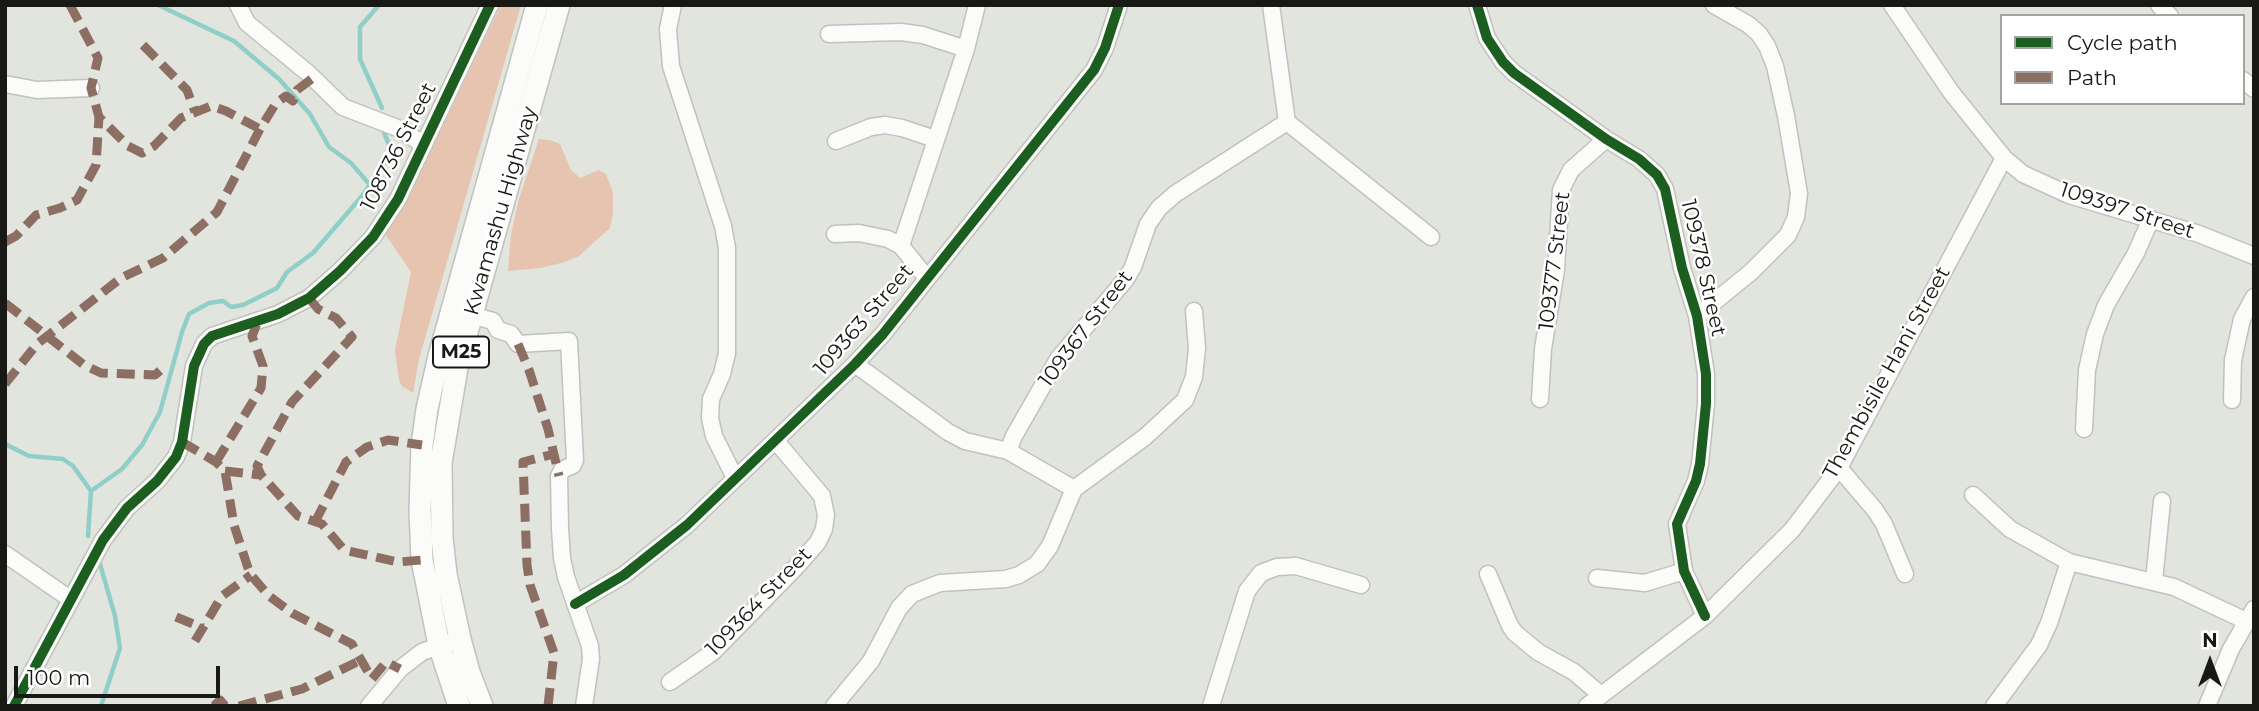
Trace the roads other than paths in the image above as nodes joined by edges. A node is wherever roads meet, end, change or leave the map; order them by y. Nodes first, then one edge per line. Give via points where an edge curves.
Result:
1 (238, 5) edge
2 (490, 5) edge
3 (537, 5) edge
4 (559, 5) edge
5 (673, 5) edge
6 (977, 5) edge
7 (1119, 5) edge
8 (1271, 5) edge
9 (1477, 5) edge
10 (1714, 5) edge
11 (1892, 5) edge
12 (829, 34) dead end
13 (966, 48) junction
14 (5, 85) edge
15 (91, 88) dead end
16 (1287, 122) junction
17 (935, 139) junction
18 (1606, 139) junction
19 (836, 141) dead end
20 (424, 145) junction
21 (2004, 158) junction
22 (2151, 219) junction
23 (835, 234) dead end
24 (1431, 237) dead end
25 (901, 246) junction
26 (2254, 256) edge
27 (926, 278) junction
28 (2254, 297) edge
29 (1194, 311) dead end
30 (471, 316) junction
31 (1696, 316) junction
32 (855, 364) junction
33 (1540, 399) dead end
34 (2232, 400) dead end
35 (2084, 429) dead end
36 (776, 441) junction
37 (1008, 451) junction
38 (1839, 468) junction
39 (735, 478) junction
40 (1074, 489) junction
41 (1973, 495) dead end
42 (2162, 501) dead end
43 (5, 554) edge
44 (2069, 562) junction
45 (1684, 571) junction
46 (1488, 574) dead end
47 (1905, 574) dead end
48 (1597, 578) dead end
49 (2154, 582) junction
50 (1361, 585) dead end
51 (70, 599) junction
52 (575, 604) junction
53 (2250, 615) edge
54 (1705, 616) junction
55 (449, 642) junction
56 (670, 681) dead end
57 (1601, 695) junction
58 (14, 706) edge
59 (369, 706) edge
60 (459, 706) edge
61 (482, 706) edge
62 (584, 706) edge
63 (834, 706) edge
64 (1211, 706) edge
65 (1587, 706) edge
66 (1994, 706) edge
67 (2207, 706) edge

1 - 20 street via 247,23 343,107 400,129
2 - 20 street, 108736 Street
3 - 55 main road, Kwamashu Highway / M25 via 427,409 420,477 422,560
4 - 30 main road, Kwamashu Highway / M25
5 - 39 street via 668,29 671,66 727,248 727,353 711,399 710,418
6 - 13 street
7 - 27 street, 109363 Street via 1094,70
8 - 16 street
9 - 18 street, 109378 Street via 1488,38 1508,68
10 - 31 street via 1749,25 1768,46 1799,193 1788,235
11 - 21 street, 109397 Street via 1951,92
12 - 13 street via 901,32
13 - 17 street
14 - 15 street via 37,90
16 - 24 street
16 - 37 street, 109367 Street via 1158,208 1126,279 1058,359
17 - 19 street via 885,125
17 - 25 street
18 - 31 street, 109378 Street via 1649,167 1665,189
18 - 33 street, 109377 Street via 1571,170 1561,190
20 - 51 street, 108736 Street via 387,218 324,286 293,307 226,330 204,344 194,366 176,457 114,524
21 - 22 street, 109397 Street via 2024,174 2069,195
21 - 38 street, Thembisile Hani Street
22 - 26 street, 109397 Street
22 - 35 street via 2106,305 2092,346
23 - 25 street via 867,234
25 - 27 street
27 - 32 street, 109363 Street
28 - 34 street via 2242,319
29 - 40 street via 1197,348 1194,377 1185,400 1145,437
30 - 52 street via 493,321 518,344 569,341 575,460 559,476 562,558
30 - 55 main road, Kwamashu Highway / M25 via 448,412 442,463
31 - 45 street, 109378 Street via 1706,404 1696,481 1677,524
32 - 36 street, 109363 Street
32 - 37 street via 948,432
36 - 39 street, 109363 Street
36 - 56 street, 109364 Street via 822,496 824,529 798,565 713,652
37 - 40 street
38 - 47 street via 1884,524
38 - 54 street, Thembisile Hani Street via 1792,530
39 - 52 street, 109363 Street via 654,553
40 - 63 street via 1050,546 1037,564 1006,579 940,583 912,594 899,608 871,661
41 - 44 street via 2010,529
42 - 49 street
43 - 51 street
44 - 49 street
44 - 66 street via 2039,645
45 - 48 street via 1644,583
45 - 54 street, 109378 Street
46 - 57 street via 1515,633
49 - 53 street
50 - 64 street via 1296,566 1261,573 1247,591
51 - 58 street, 108736 Street
52 - 62 street via 590,646
53 - 67 street
54 - 57 street, Thembisile Hani Street
55 - 59 street via 422,652 400,669
55 - 60 main road, Kwamashu Highway / M25
55 - 61 main road, Kwamashu Highway / M25 via 469,672
57 - 65 street, Thembisile Hani Street

